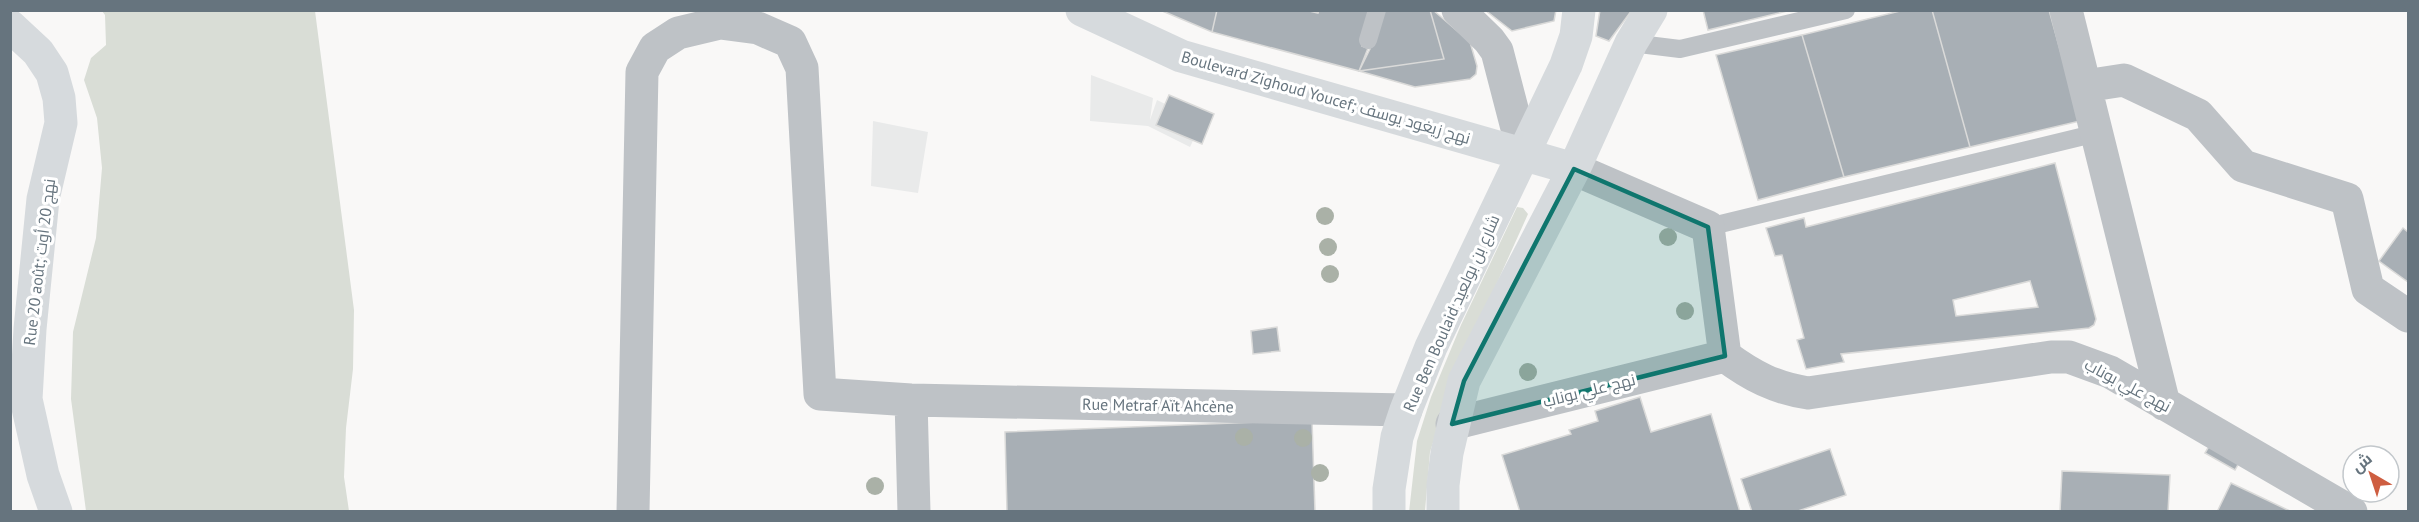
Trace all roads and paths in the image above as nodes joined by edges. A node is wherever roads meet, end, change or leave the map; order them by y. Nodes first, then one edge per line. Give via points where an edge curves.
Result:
1 (1082, 10) edge
2 (1377, 10) edge
3 (1458, 10) edge
4 (1579, 10) edge
5 (1651, 10) edge
6 (1846, 10) edge
7 (2066, 10) edge
8 (10, 26) edge
9 (1368, 40) dead end
10 (1631, 43) junction
11 (2085, 86) junction
12 (2097, 133) junction
13 (1524, 155) junction
14 (1574, 169) junction
15 (1708, 226) junction
16 (2409, 316) edge
17 (1725, 356) junction
18 (911, 400) junction
19 (2164, 404) junction
20 (1406, 410) junction
21 (1452, 423) junction
22 (56, 512) edge
23 (633, 512) edge
24 (914, 512) edge
25 (1389, 512) edge
26 (1443, 512) edge
27 (2351, 512) edge

1 - 13 street, Boulevard Zighoud Youcef; نهج زيغود يوسف via 1192,59
2 - 9 lane
3 - 13 street via 1497,51
4 - 13 street, Rue Ben Boulaid;شارع بن بولعيد via 1576,36 1566,65
5 - 10 street
6 - 10 lane via 1680,49
7 - 11 street
8 - 22 street, Rue 20 août; نهج 20 أوت via 38,52 52,73 59,98 61,123 43,199 26,399 43,475
10 - 14 street
11 - 12 street
11 - 16 street via 2124,80 2198,115 2244,166 2347,199 2368,289
12 - 15 lane
12 - 19 street
13 - 14 street, Boulevard Zighoud Youcef; نهج زيغود يوسف
13 - 20 street, Rue Ben Boulaid;شارع بن بولعيد via 1431,347
14 - 15 street
14 - 21 street via 1464,381
15 - 17 street
17 - 19 street, نهج علي بوناب via 1762,381 1809,393 2069,357 2110,372
17 - 21 street, نهج علي بوناب
18 - 20 street, Rue Metraf Aït Ahcène
18 - 23 street, Rue Metraf Aït Ahcène via 820,394 802,68 790,42 758,28 720,23 678,33 655,48 642,72
18 - 24 street
19 - 27 street, نهج علي بوناب
20 - 25 street, Rue Ben Boulaid;شارع بن بولعيد via 1397,437
21 - 26 street

